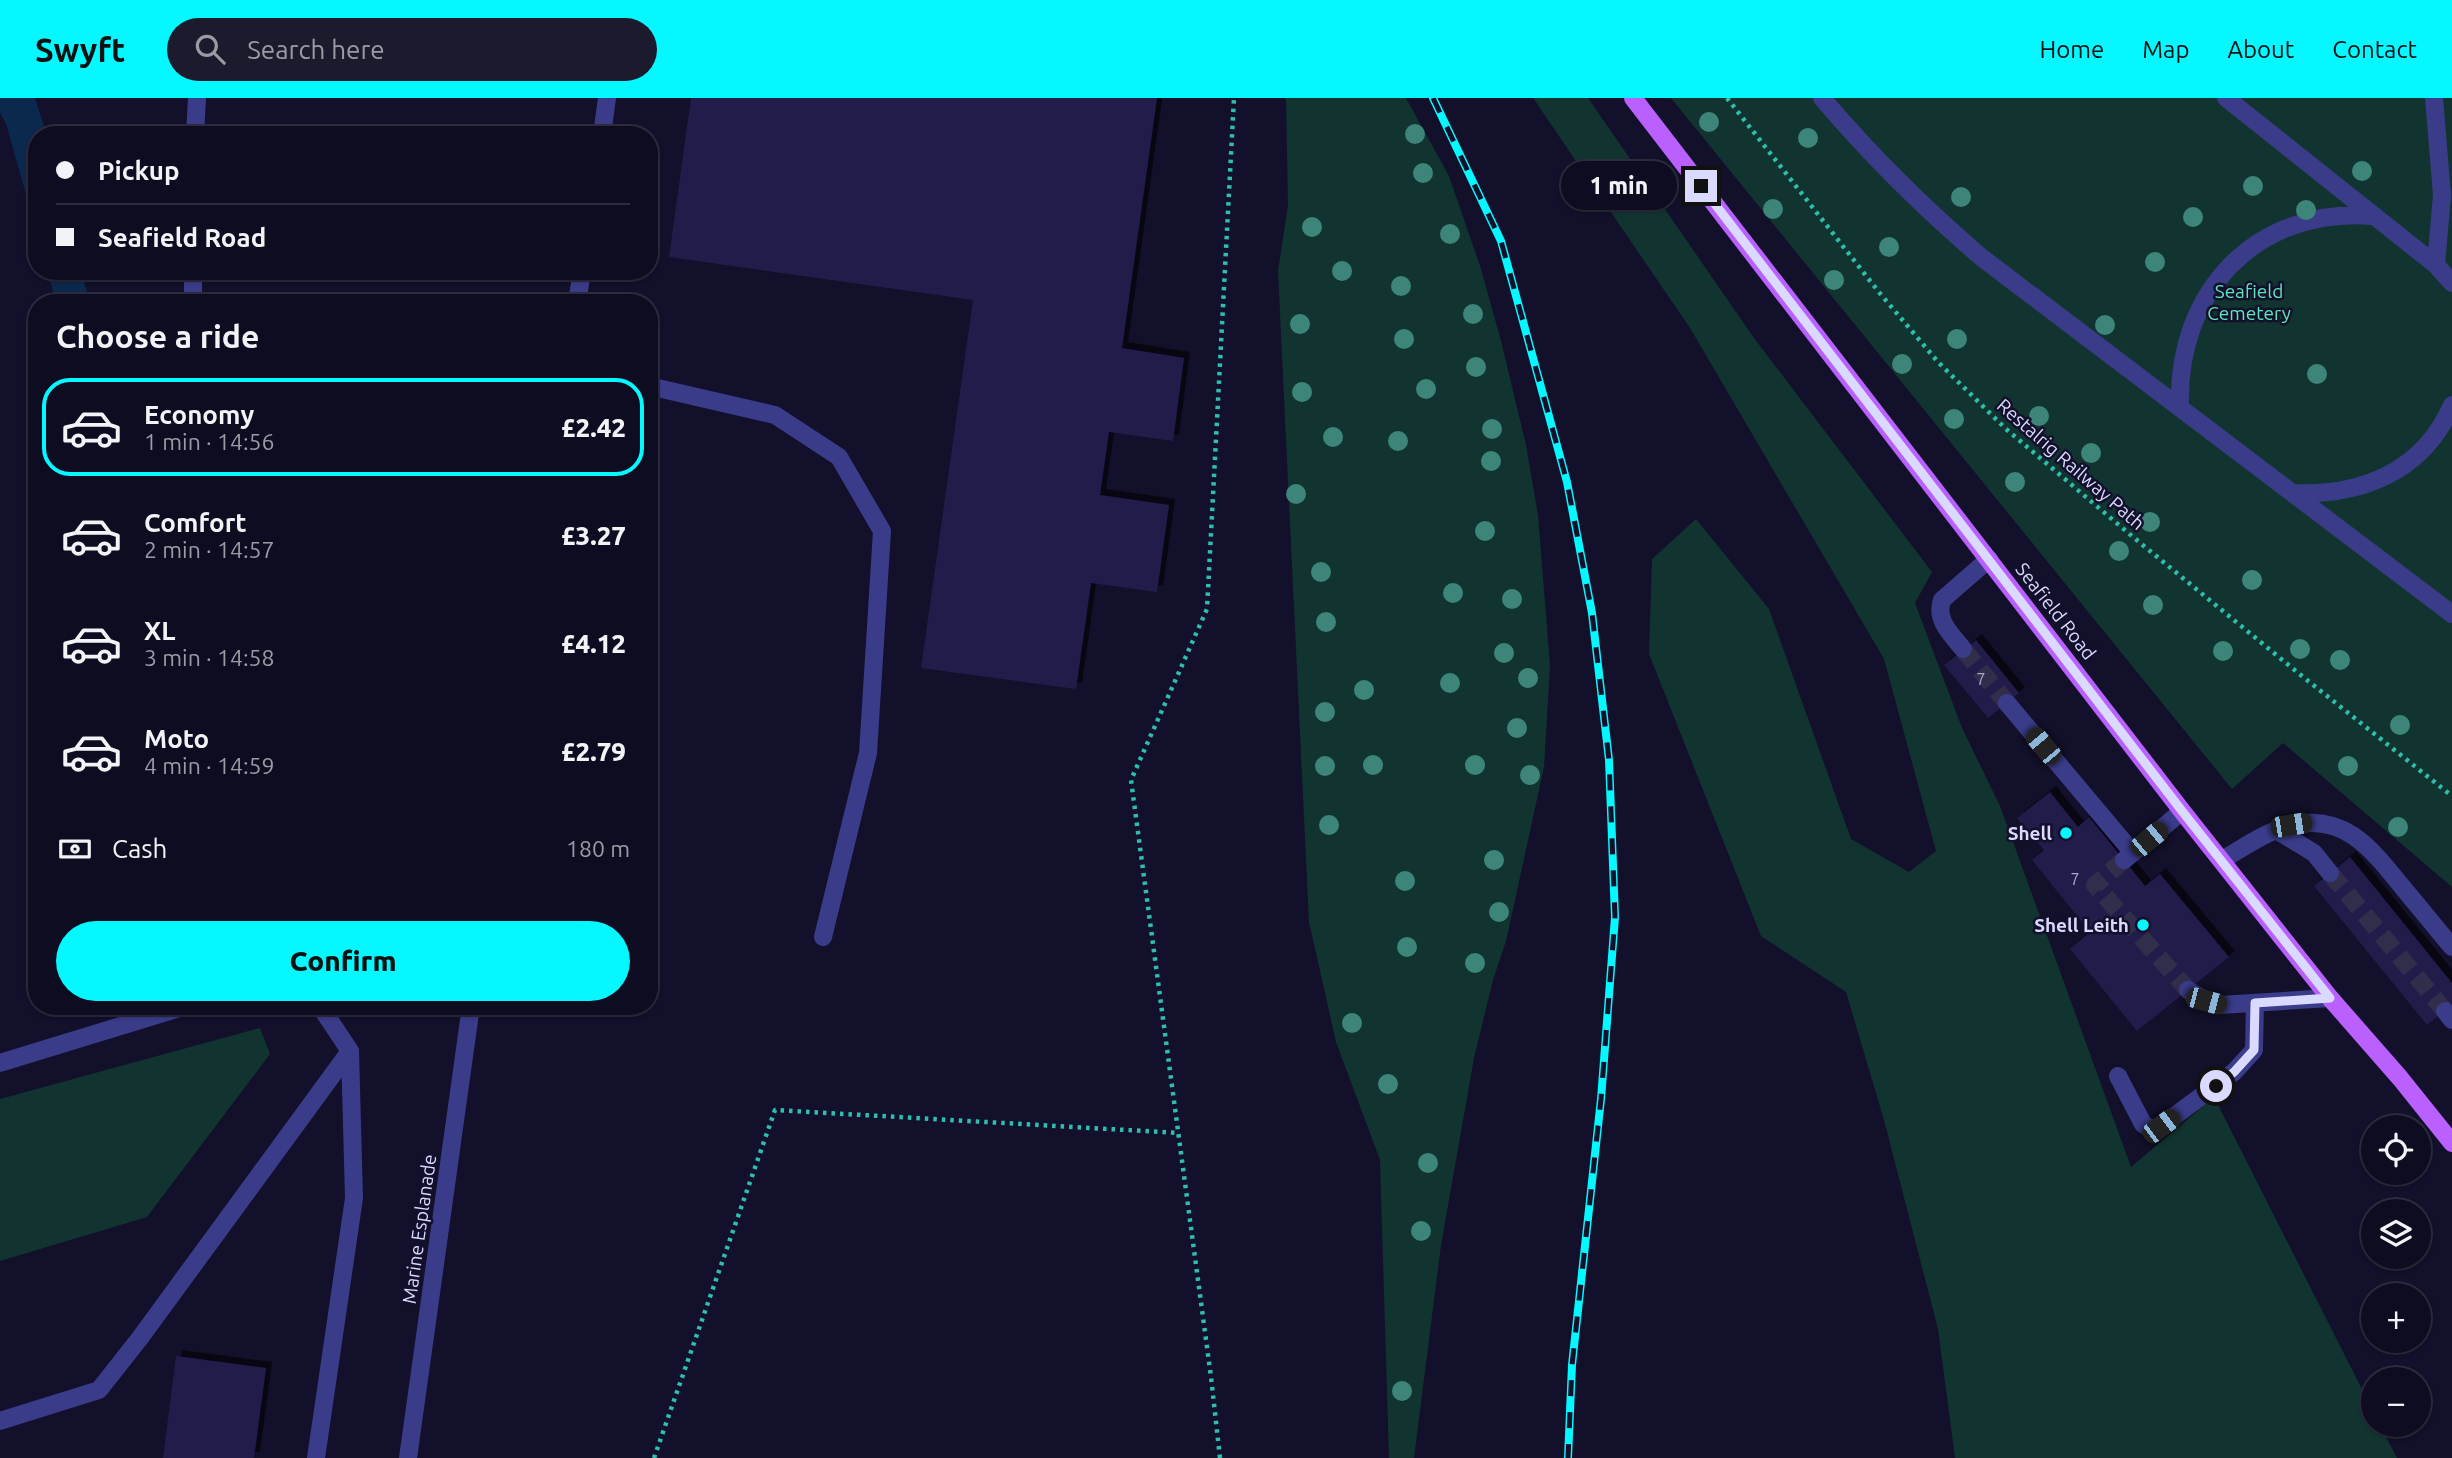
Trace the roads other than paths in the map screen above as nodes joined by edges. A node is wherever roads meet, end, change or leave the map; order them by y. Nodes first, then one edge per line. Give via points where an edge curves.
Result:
1 (197, 98) edge
2 (607, 98) edge
3 (1633, 98) edge
4 (1822, 98) edge
5 (2226, 98) edge
6 (2434, 98) edge
7 (195, 126) edge
8 (603, 126) edge
9 (2372, 216) junction
10 (2436, 265) junction
11 (2452, 283) edge
12 (658, 388) edge
13 (2452, 405) edge
14 (2180, 407) junction
15 (2292, 493) junction
16 (1989, 559) junction
17 (2452, 614) edge
18 (1963, 649) tunnel mouth
19 (2007, 703) tunnel mouth
20 (2182, 811) junction
21 (2276, 830) junction
22 (2222, 860) junction
23 (2330, 873) tunnel mouth
24 (823, 937) dead end
25 (2452, 947) edge
26 (2188, 990) tunnel mouth
27 (2330, 998) junction
28 (2255, 1003) junction
29 (157, 1015) edge
30 (326, 1015) edge
31 (470, 1015) edge
32 (351, 1051) junction
33 (0, 1063) edge
34 (2118, 1076) dead end
35 (2452, 1143) edge
36 (0, 1421) edge
37 (316, 1458) edge
38 (408, 1458) edge

1 - 7 street
2 - 8 street
3 - 16 main road, Seafield Road
4 - 14 street via 1887,171 1981,257
5 - 9 street
6 - 10 street via 2442,195
9 - 10 street
9 - 14 street via 2350,214 2306,221 2266,238 2231,265 2203,301 2186,341
10 - 11 street
12 - 24 street via 775,415 839,457 882,531 868,753
13 - 15 street via 2433,437 2394,472 2346,491
14 - 15 street
15 - 17 street
16 - 18 street via 1940,606 1941,620
16 - 20 main road, Seafield Road
19 - 20 street via 2128,856
20 - 22 main road, Seafield Road
21 - 22 street
21 - 23 street via 2314,853
21 - 25 street via 2321,823 2350,833 2370,847
22 - 27 main road, Seafield Road
26 - 28 street via 2220,1005
27 - 28 street
27 - 35 main road, Seafield Road
28 - 34 street via 2254,1050 2234,1072 2161,1126 2151,1129 2143,1124
29 - 33 street
30 - 32 street
31 - 38 street, Marine Esplanade
32 - 36 street via 99,1390
32 - 37 street via 354,1198

